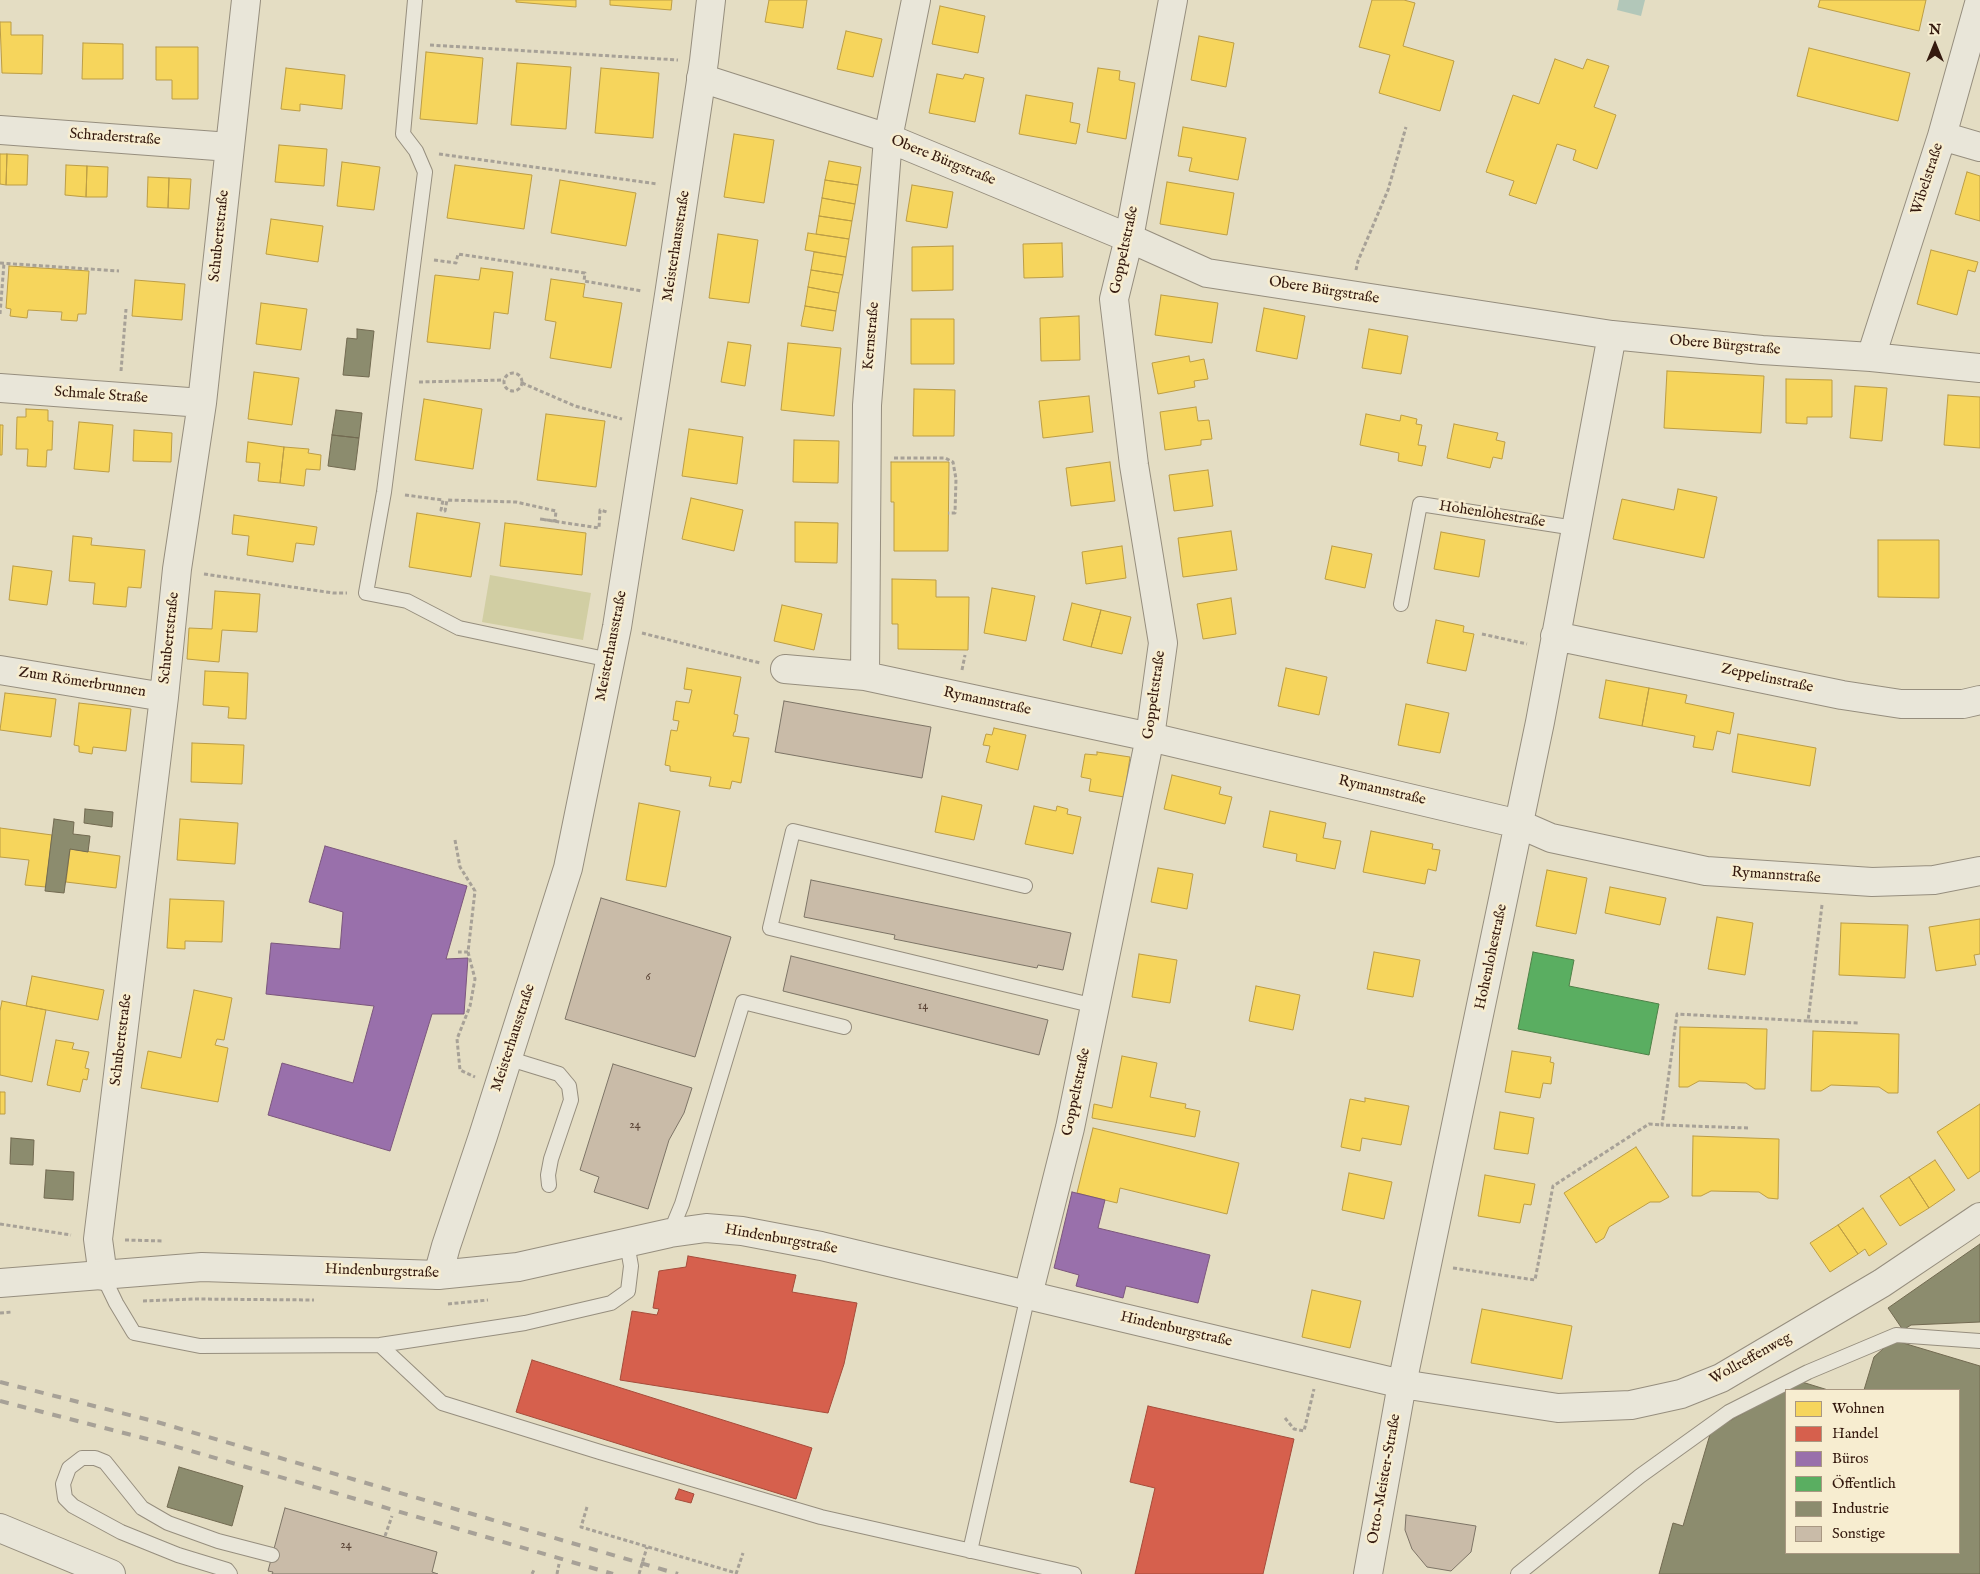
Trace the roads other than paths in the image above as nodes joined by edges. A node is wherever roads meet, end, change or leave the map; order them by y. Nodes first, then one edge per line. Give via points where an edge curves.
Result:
1 (246, 0) edge
2 (415, 0) edge
3 (711, 0) edge
4 (916, 0) edge
5 (1173, 0) edge
6 (1980, 0) edge
7 (703, 70) junction
8 (0, 130) edge
9 (1942, 136) junction
10 (888, 138) junction
11 (230, 147) junction
12 (1980, 148) edge
13 (1129, 238) junction
14 (1612, 335) junction
15 (1871, 357) junction
16 (1980, 368) edge
17 (0, 388) edge
18 (202, 403) junction
19 (1575, 528) junction
20 (1401, 604) dead end
21 (1553, 644) junction
22 (610, 660) junction
23 (785, 669) road end
24 (0, 670) edge
25 (865, 676) junction
26 (164, 697) junction
27 (1980, 700) edge
28 (1150, 737) junction
29 (1520, 824) junction
30 (1980, 871) edge
31 (1025, 886) dead end
32 (1095, 1006) junction
33 (844, 1026) dead end
34 (507, 1058) junction
35 (549, 1185) dead end
36 (1980, 1217) edge
37 (670, 1233) junction
38 (627, 1243) junction
39 (438, 1275) junction
40 (103, 1276) junction
41 (0, 1283) edge
42 (1028, 1296) junction
43 (1980, 1341) edge
44 (380, 1345) junction
45 (1402, 1384) junction
46 (0, 1528) edge
47 (970, 1551) junction
48 (272, 1556) dead end
49 (111, 1574) edge
50 (230, 1574) edge
51 (1074, 1574) edge
52 (1368, 1574) edge
53 (1518, 1574) edge

1 - 11 street, Schubertstraße
2 - 22 lane via 403,134 416,151 425,172 384,492 366,593 407,601 459,628
3 - 7 street, Meisterhausstraße
4 - 10 street, Kernstraße
5 - 13 street, Goppeltstraße
6 - 9 street, Wibelstraße
7 - 10 street, Obere Bürgstraße
7 - 22 street, Meisterhausstraße
8 - 11 street, Schraderstraße
9 - 12 street
9 - 15 street, Wibelstraße
10 - 13 street, Obere Bürgstraße
10 - 25 street, Kernstraße via 866,405
11 - 18 street, Schubertstraße
13 - 14 street, Obere Bürgstraße via 1207,273
13 - 28 street, Goppeltstraße via 1114,299 1134,465 1163,643
14 - 15 street, Obere Bürgstraße
14 - 19 street, Hohenlohestraße
15 - 16 street, Obere Bürgstraße
17 - 18 street, Schmale Straße
18 - 26 street, Schubertstraße via 177,569
19 - 20 lane, Hohenlohestraße via 1420,504
19 - 21 street, Hohenlohestraße
21 - 27 street, Zeppelinstraße via 1901,704 1963,704
21 - 29 street, Hohenlohestraße
22 - 34 street, Meisterhausstraße via 568,868
23 - 25 street, Rymannstraße
24 - 26 street, Zum Römerbrunnen
25 - 28 street, Rymannstraße
26 - 40 street, Schubertstraße via 98,1239
28 - 29 street, Rymannstraße
28 - 32 street, Goppeltstraße
29 - 30 street, Rymannstraße via 1551,838 1706,871 1872,882 1934,880
29 - 45 street, Hohenlohestraße
31 - 32 lane via 793,831 770,928
32 - 42 street, Goppeltstraße via 1070,1128
33 - 37 lane via 743,1002 682,1204
34 - 35 lane via 559,1074 569,1086 571,1100 551,1159
34 - 39 street, Meisterhausstraße
36 - 45 street, Wollreffenweg via 1882,1283 1721,1378 1681,1394 1631,1404 1558,1408
37 - 38 street, Hindenburgstraße
37 - 42 street, Hindenburgstraße via 706,1228 742,1231 821,1246
38 - 39 street, Hindenburgstraße via 518,1267
38 - 44 lane via 630,1266 628,1291 611,1303 525,1324
39 - 40 street, Hindenburgstraße via 202,1267
40 - 41 street, Hindenburgstraße
40 - 44 lane via 134,1333 200,1346
42 - 45 street, Hindenburgstraße
42 - 47 lane
43 - 53 lane via 1896,1335 1808,1372 1729,1412 1640,1476
44 - 47 lane via 442,1403 821,1517
45 - 52 street, Otto-Meister-Straße
46 - 49 street
47 - 51 lane
48 - 50 lane via 168,1523 142,1508 105,1462 82,1458 69,1468 62,1484 65,1498 73,1506 121,1532 178,1556 227,1570

